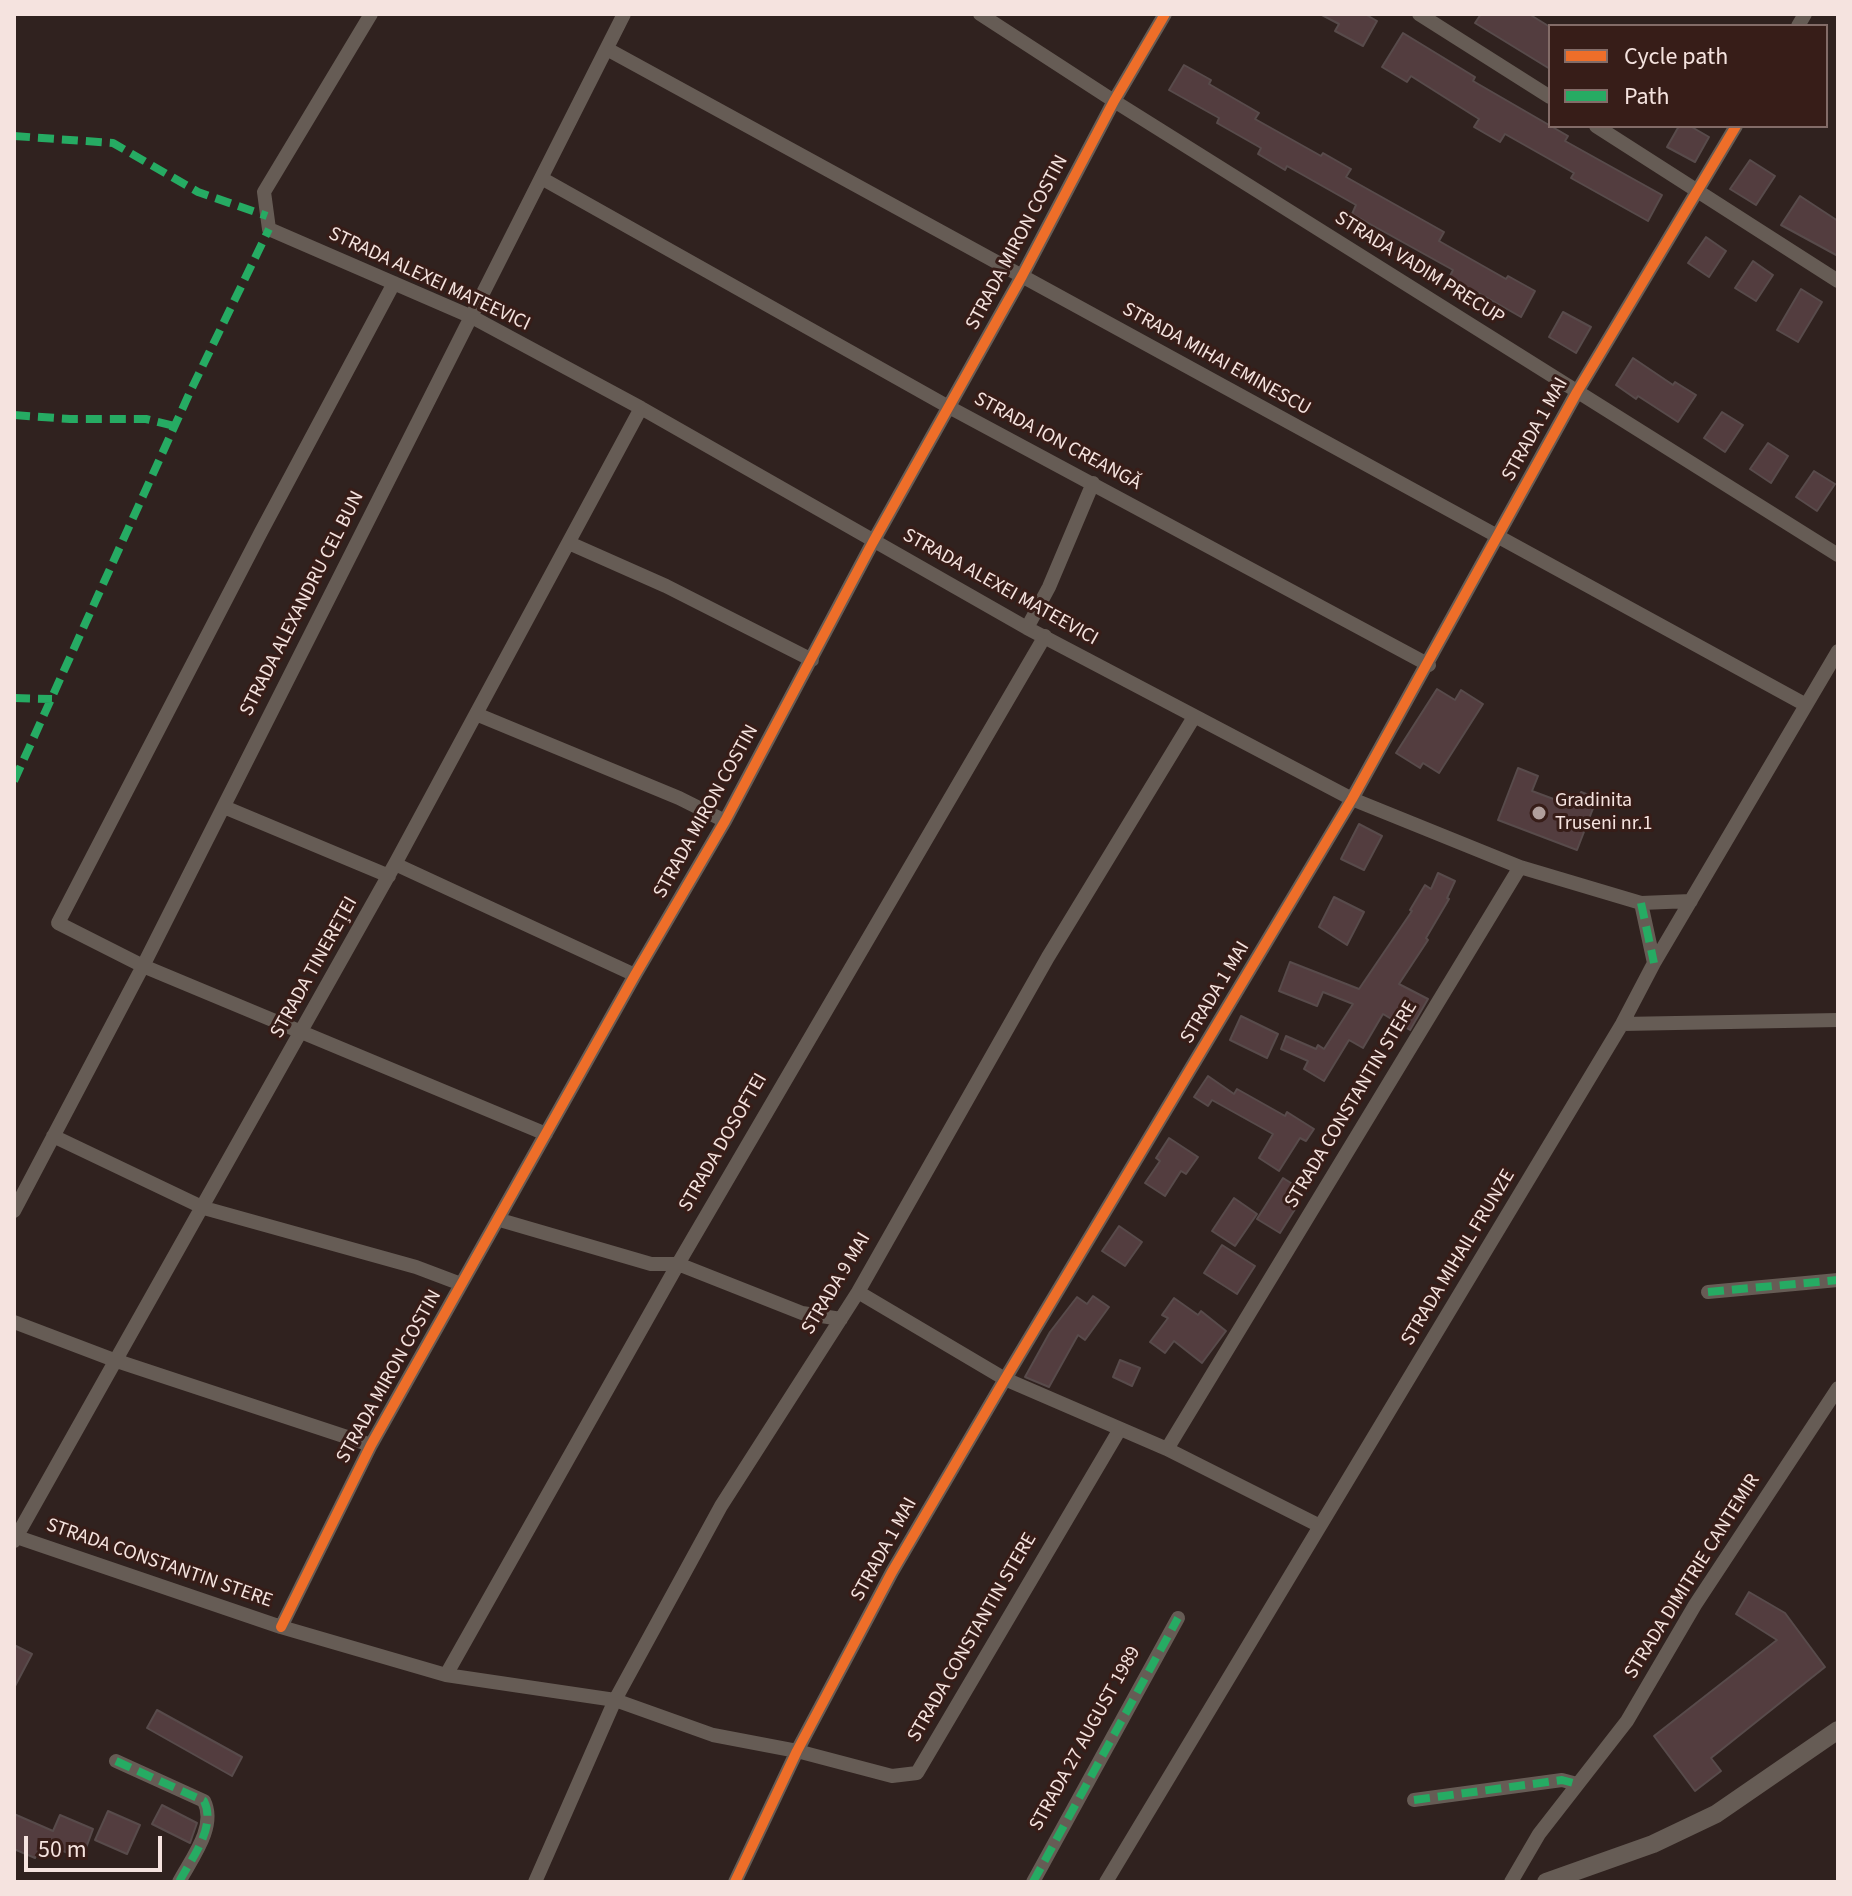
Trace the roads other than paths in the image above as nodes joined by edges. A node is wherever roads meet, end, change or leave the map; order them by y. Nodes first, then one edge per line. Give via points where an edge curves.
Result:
1 (371, 14) edge
2 (624, 14) edge
3 (980, 14) edge
4 (1165, 14) edge
5 (1419, 14) edge
6 (607, 49) junction
7 (1548, 96) edge
8 (1114, 101) junction
9 (1599, 128) edge
10 (1735, 128) edge
11 (543, 179) junction
12 (1697, 189) junction
13 (1022, 276) junction
14 (1838, 281) edge
15 (394, 283) junction
16 (472, 317) junction
17 (1577, 392) junction
18 (947, 406) junction
19 (641, 408) junction
20 (1093, 483) junction
21 (1497, 536) junction
22 (873, 542) junction
23 (569, 543) junction
24 (1838, 555) edge
25 (1027, 628) junction
26 (1045, 636) junction
27 (1838, 651) edge
28 (812, 660) junction
29 (1429, 665) junction
30 (1806, 705) junction
31 (476, 714) junction
32 (1194, 717) junction
33 (1352, 799) junction
34 (224, 807) junction
35 (725, 821) junction
36 (1520, 867) junction
37 (392, 870) junction
38 (1691, 901) junction
39 (1641, 903) junction
40 (1654, 963) junction
41 (143, 966) junction
42 (635, 975) junction
43 (1838, 1020) edge
44 (1622, 1024) junction
45 (302, 1031) junction
46 (546, 1134) junction
47 (53, 1136) junction
48 (204, 1208) junction
49 (14, 1211) edge
50 (500, 1220) junction
51 (678, 1264) junction
52 (1838, 1280) edge
53 (461, 1284) junction
54 (858, 1292) junction
55 (1708, 1292) dead end
56 (841, 1319) junction
57 (14, 1322) edge
58 (114, 1360) junction
59 (1005, 1379) junction
60 (1838, 1388) edge
61 (1120, 1429) junction
62 (371, 1445) junction
63 (1167, 1449) junction
64 (1320, 1526) junction
65 (15, 1538) edge
66 (1178, 1618) dead end
67 (281, 1627) junction
68 (446, 1675) junction
69 (615, 1700) junction
70 (1838, 1730) edge
71 (797, 1751) junction
72 (116, 1761) dead end
73 (1577, 1784) junction
74 (1414, 1800) dead end
75 (1592, 1874) edge
76 (179, 1882) edge
77 (535, 1882) edge
78 (735, 1882) edge
79 (1033, 1882) edge
80 (1106, 1882) edge
81 (1511, 1882) edge
82 (1546, 1882) edge

1 - 15 street, STRADA ALEXEI MATEEVICI via 264,192 269,229
2 - 6 street, STRADA ALEXANDRU CEL BUN
3 - 8 street, STRADA VADIM PRECUP
4 - 8 street, STRADA MIRON COSTIN
5 - 7 street
6 - 11 street, STRADA ALEXANDRU CEL BUN
6 - 13 street, STRADA MIHAI EMINESCU
8 - 13 street, STRADA MIRON COSTIN
8 - 17 street, STRADA VADIM PRECUP
9 - 12 street
10 - 12 street, STRADA 1 MAI
11 - 16 street, STRADA ALEXANDRU CEL BUN
11 - 18 street, STRADA ION CREANGĂ
12 - 14 street
12 - 17 street, STRADA 1 MAI
13 - 18 street, STRADA MIRON COSTIN
13 - 21 street, STRADA MIHAI EMINESCU
15 - 16 street, STRADA ALEXEI MATEEVICI
15 - 41 street via 58,923
16 - 19 street, STRADA ALEXEI MATEEVICI
16 - 34 street, STRADA ALEXANDRU CEL BUN
17 - 21 street, STRADA 1 MAI
17 - 24 street, STRADA VADIM PRECUP
18 - 20 street, STRADA ION CREANGĂ
18 - 22 street, STRADA MIRON COSTIN
19 - 22 street, STRADA ALEXEI MATEEVICI
19 - 23 street, STRADA TINEREȚEI
20 - 25 street
20 - 29 street, STRADA ION CREANGĂ
21 - 29 street, STRADA 1 MAI
21 - 30 street, STRADA MIHAI EMINESCU
22 - 25 street, STRADA ALEXEI MATEEVICI
22 - 28 street, STRADA MIRON COSTIN
23 - 28 street
23 - 31 street, STRADA TINEREȚEI
25 - 26 street, STRADA ALEXEI MATEEVICI
26 - 32 street, STRADA ALEXEI MATEEVICI
26 - 51 street, STRADA DOSOFTEI
27 - 30 street, STRADA MIHAIL FRUNZE
28 - 35 street, STRADA MIRON COSTIN
29 - 33 street, STRADA 1 MAI
30 - 38 street, STRADA MIHAIL FRUNZE
31 - 35 street
31 - 37 street, STRADA TINEREȚEI
32 - 33 street, STRADA ALEXEI MATEEVICI
32 - 54 street, STRADA 9 MAI via 1048,957
33 - 36 street, STRADA ALEXEI MATEEVICI
33 - 59 street, STRADA 1 MAI
34 - 37 street
34 - 41 street, STRADA ALEXANDRU CEL BUN
35 - 42 street, STRADA MIRON COSTIN
36 - 39 street, STRADA ALEXEI MATEEVICI
36 - 63 street, STRADA CONSTANTIN STERE
37 - 42 street
37 - 45 street, STRADA TINEREȚEI
38 - 39 street, STRADA ALEXEI MATEEVICI
38 - 40 street, STRADA MIHAIL FRUNZE
39 - 40 street
40 - 44 street, STRADA MIHAIL FRUNZE
41 - 45 street
41 - 47 street, STRADA ALEXANDRU CEL BUN
42 - 46 street, STRADA MIRON COSTIN
43 - 44 street
44 - 64 street, STRADA MIHAIL FRUNZE
45 - 46 street
45 - 48 street, STRADA TINEREȚEI
46 - 50 street, STRADA MIRON COSTIN
47 - 48 street
47 - 49 street, STRADA ALEXANDRU CEL BUN
48 - 53 street
48 - 58 street, STRADA TINEREȚEI
50 - 51 street via 651,1264
50 - 53 street, STRADA MIRON COSTIN
51 - 56 street via 802,1313
51 - 68 street, STRADA DOSOFTEI
52 - 55 street
53 - 62 street, STRADA MIRON COSTIN
54 - 56 street, STRADA 9 MAI
54 - 59 street
56 - 69 street, STRADA 9 MAI via 721,1506
57 - 58 street
58 - 62 street
58 - 65 street, STRADA TINEREȚEI
59 - 61 street
59 - 71 street, STRADA 1 MAI via 892,1572
60 - 73 street, STRADA DIMITRIE CANTEMIR via 1695,1605 1627,1721
61 - 63 street
61 - 71 street, STRADA CONSTANTIN STERE via 917,1773 892,1776
62 - 67 street, STRADA MIRON COSTIN
63 - 64 street
64 - 80 street, STRADA MIHAIL FRUNZE
65 - 67 street, STRADA CONSTANTIN STERE
66 - 79 street, STRADA 27 AUGUST 1989
67 - 68 street, STRADA CONSTANTIN STERE
68 - 69 street, STRADA CONSTANTIN STERE
69 - 71 street, STRADA CONSTANTIN STERE via 713,1735
69 - 77 street, STRADA 9 MAI
70 - 75 street via 1716,1814
71 - 78 street, STRADA 1 MAI
72 - 76 street via 204,1801 210,1812
73 - 74 street via 1562,1780
73 - 81 street, STRADA DIMITRIE CANTEMIR
75 - 82 street

